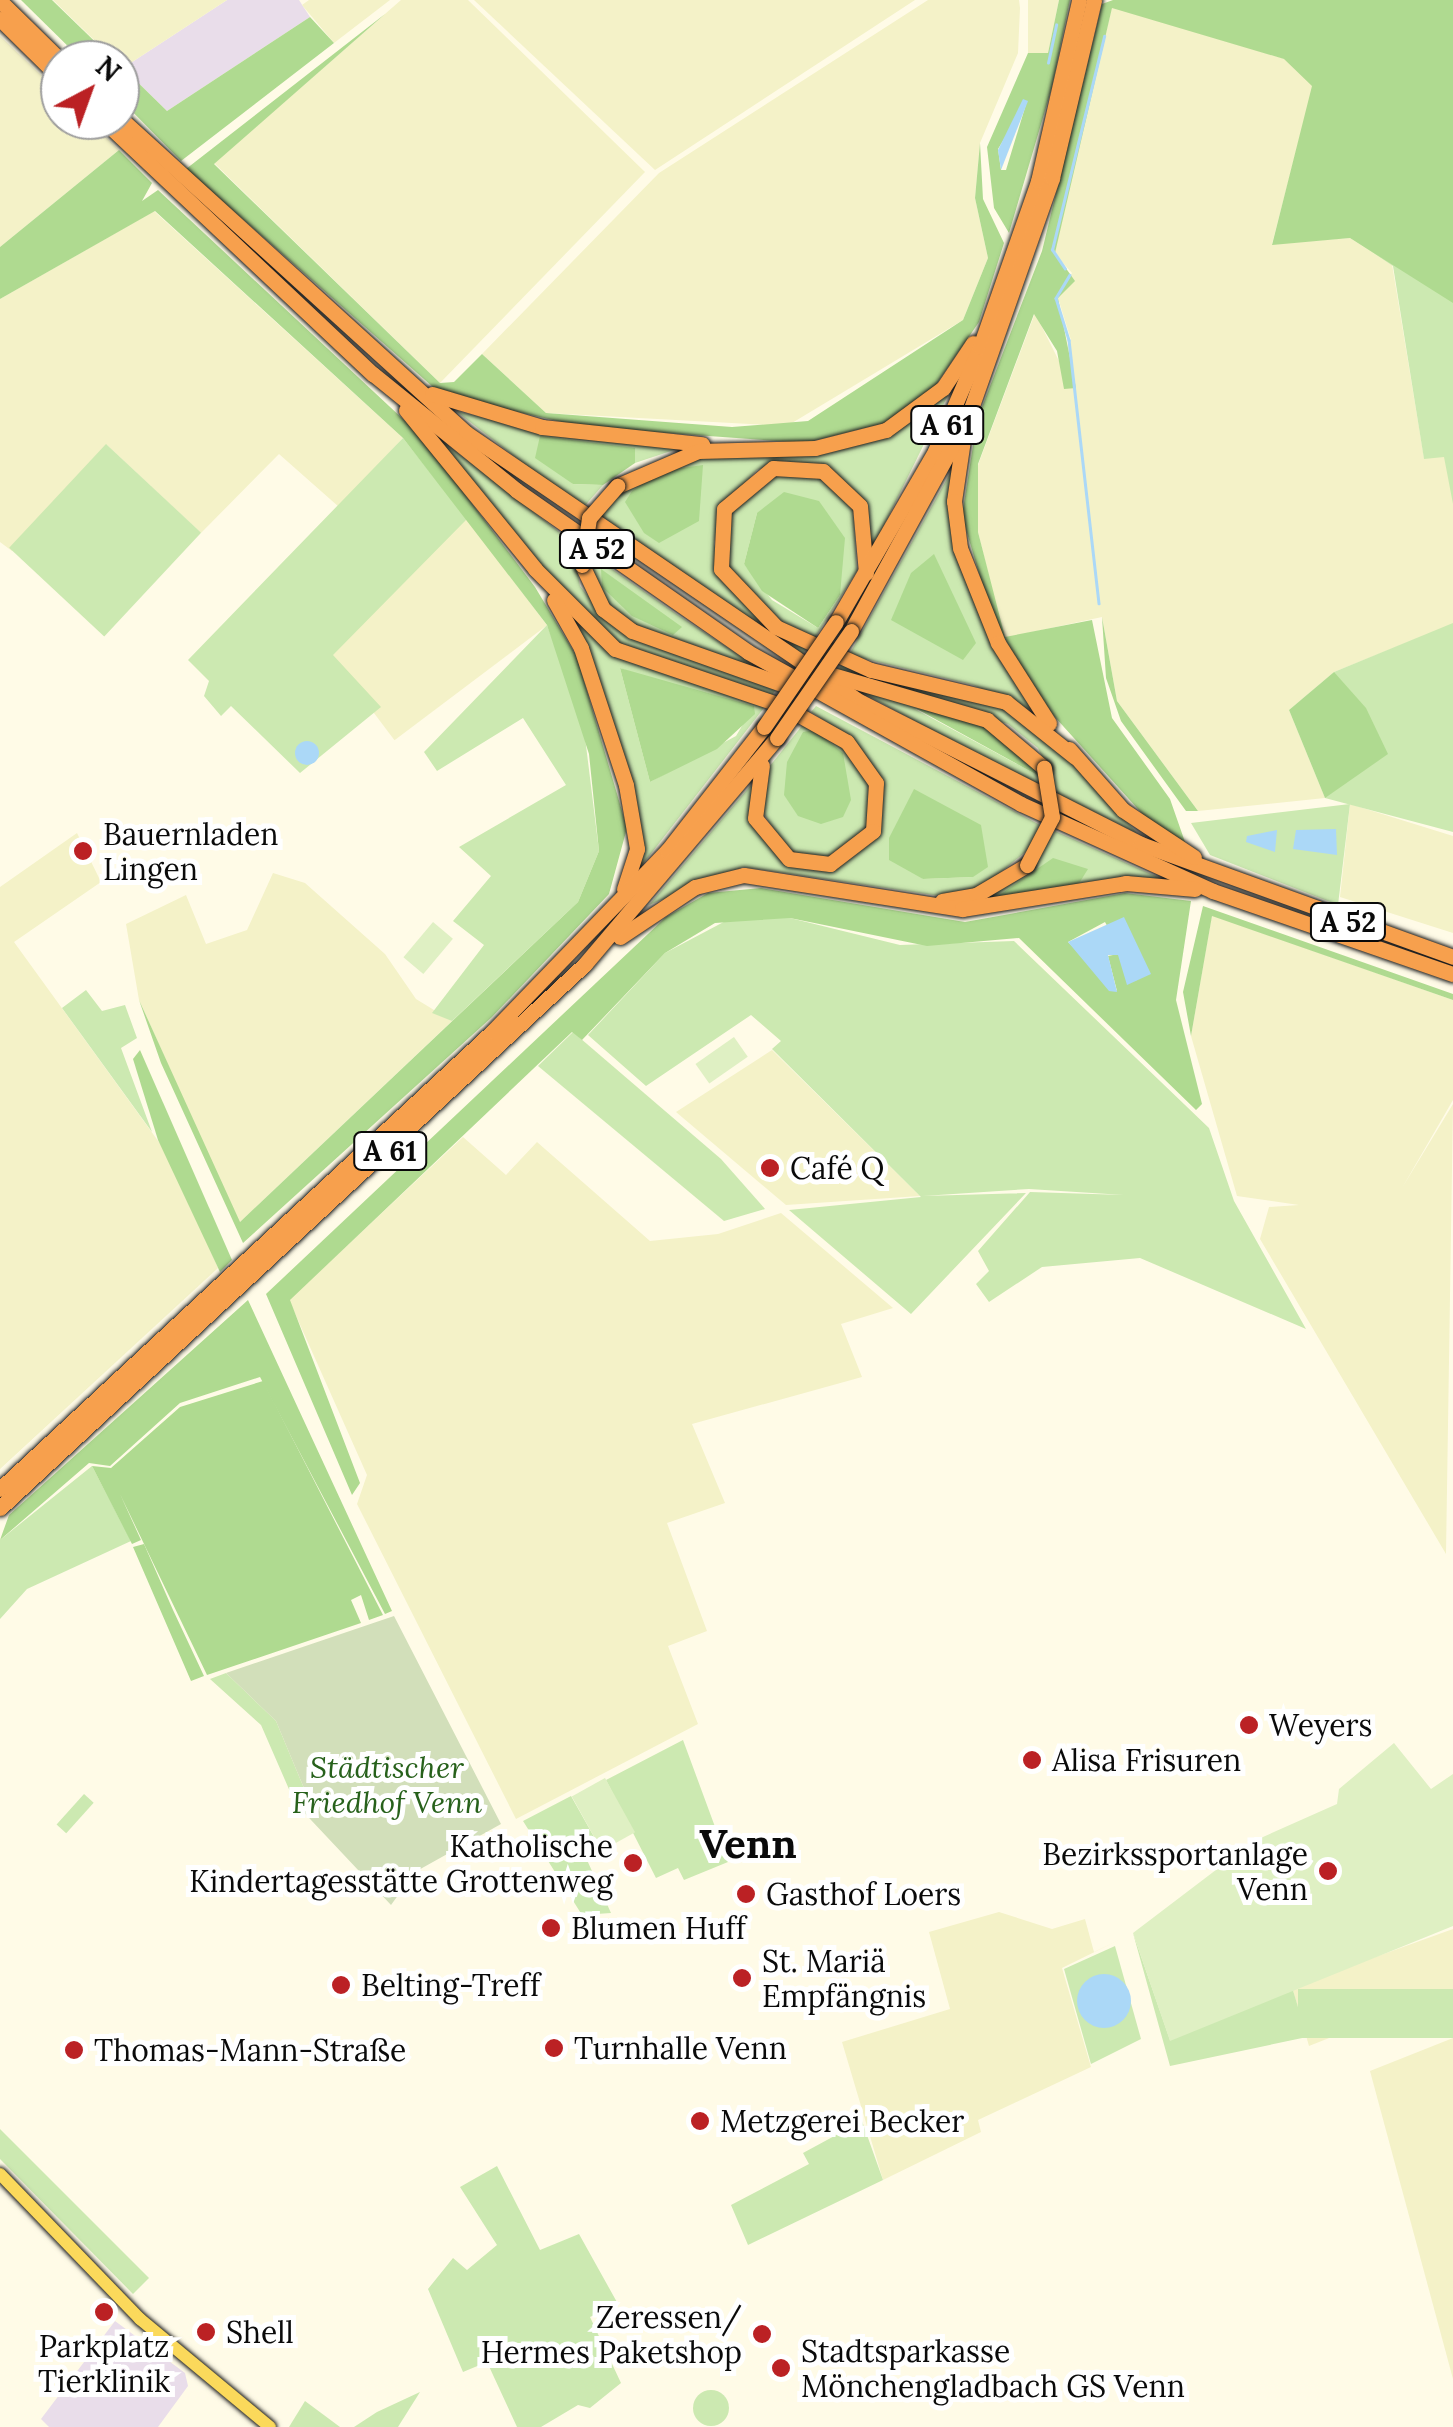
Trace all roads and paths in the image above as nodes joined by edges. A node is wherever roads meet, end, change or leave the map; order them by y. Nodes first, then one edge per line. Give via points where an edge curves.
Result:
1 (1079, 0) edge
2 (1094, 0) edge
3 (0, 1) edge
4 (0, 19) edge
5 (40, 40) edge
6 (40, 58) edge
7 (140, 136) edge
8 (125, 140) edge
9 (1010, 268) junction
10 (374, 374) junction
11 (404, 379) junction
12 (968, 417) junction
13 (756, 448) junction
14 (535, 569) junction
15 (866, 573) junction
16 (791, 658) junction
17 (834, 704) junction
18 (764, 756) junction
19 (1075, 757) junction
20 (1243, 886) junction
21 (1214, 891) junction
22 (918, 904) junction
23 (612, 910) junction
24 (1453, 957) edge
25 (586, 964) junction
26 (1453, 974) edge
27 (0, 1489) edge
28 (0, 1508) edge
29 (0, 2174) edge
30 (270, 2427) edge

1 - 9 highway, A 61
2 - 12 highway, A 61 via 1052,178
3 - 5 highway
4 - 6 highway
7 - 11 highway, A 52
8 - 10 highway, A 52
9 - 13 highway via 960,366 906,420 839,445
9 - 15 highway, A 61 via 935,452
10 - 14 highway
10 - 17 highway, A 52 via 604,554
11 - 13 highway via 475,414 597,436
11 - 16 highway, A 52 via 568,510
12 - 18 highway, A 61, bridge via 851,631
12 - 19 highway via 956,476 960,548 1014,674
13 - 17 highway, bridge via 674,456 617,486 589,518 582,565 603,609 632,631
14 - 18 highway via 615,648 764,698 847,742 880,796 867,840 830,864 780,853 755,818
14 - 23 highway via 582,648 635,822 635,866
15 - 19 highway via 860,506 824,472 773,468 724,509 720,569 776,627 858,666 1006,702
15 - 23 highway, A 61, bridge via 764,727
16 - 20 highway, A 52 via 947,750
16 - 22 highway, bridge via 987,720 1044,768 1052,817 1027,864 976,894
17 - 21 highway, A 52 via 961,775
18 - 25 highway, A 61
19 - 20 highway via 1149,832
20 - 24 highway, A 52
21 - 22 highway via 1126,883 996,908
21 - 26 highway, A 52
22 - 25 highway via 766,875 721,878 667,902
23 - 27 highway, A 61 via 377,1144
25 - 28 highway, A 61
29 - 30 main road via 140,2319

